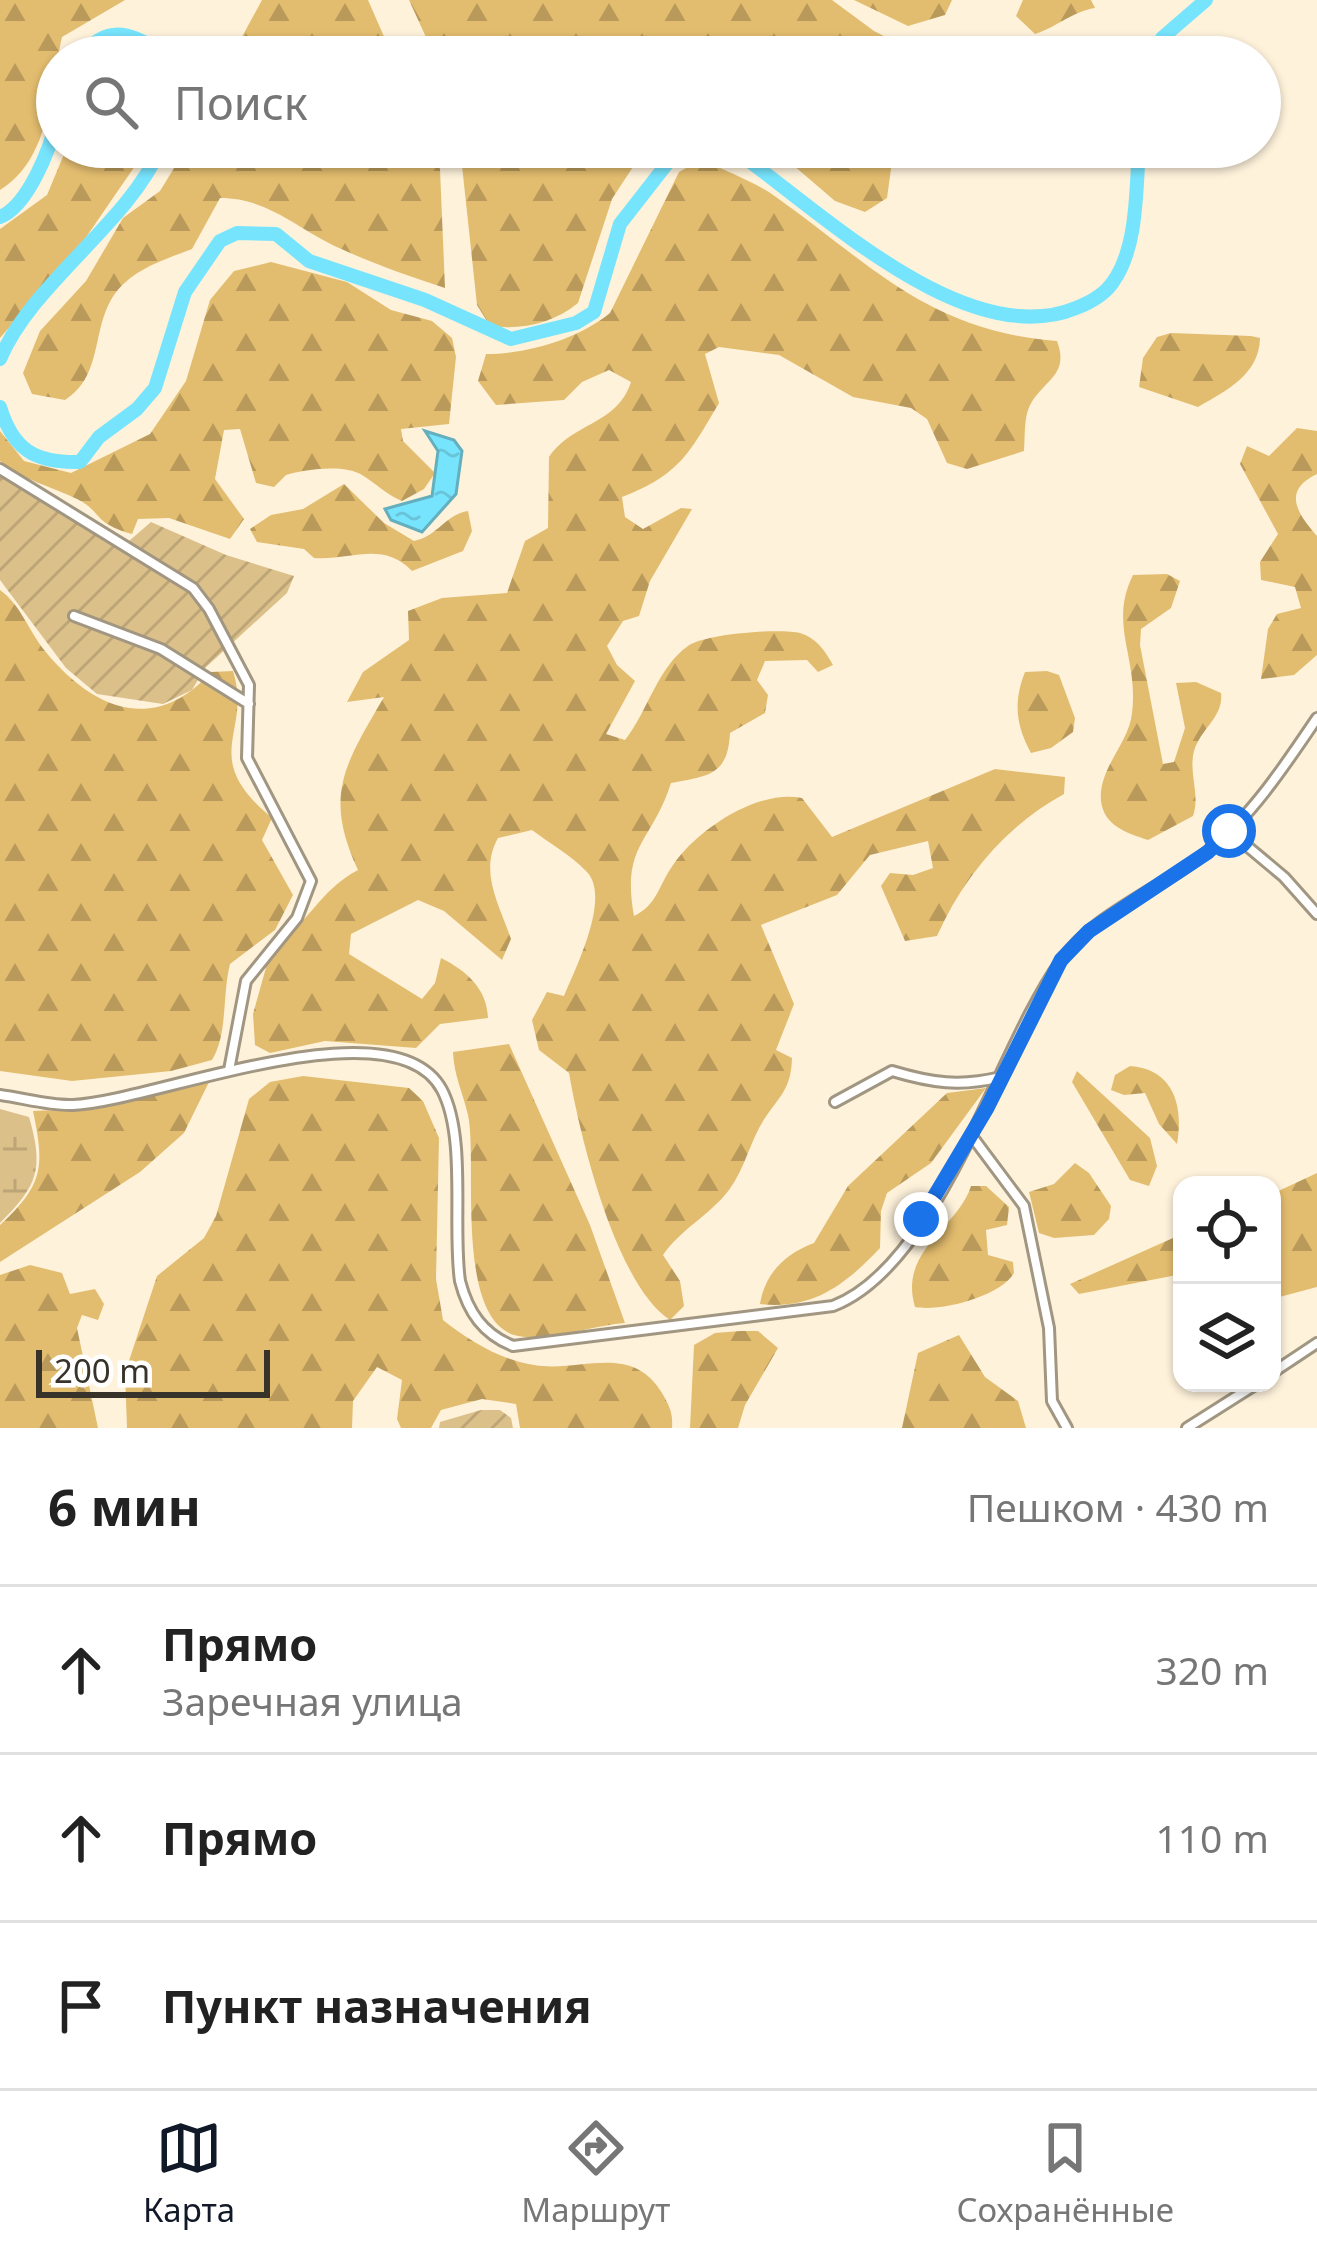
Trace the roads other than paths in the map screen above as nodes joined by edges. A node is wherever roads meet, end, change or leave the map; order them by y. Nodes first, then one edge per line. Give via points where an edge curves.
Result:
1 (0, 470) edge
2 (74, 616) dead end
3 (249, 704) junction
4 (1317, 718) edge
5 (1229, 831) junction
6 (1317, 914) edge
7 (229, 1070) junction
8 (1001, 1077) junction
9 (0, 1095) edge
10 (835, 1102) dead end
11 (971, 1135) junction
12 (1317, 1342) edge
13 (1281, 1366) edge
14 (1244, 1392) edge
15 (1067, 1428) edge
16 (1187, 1428) edge

1 - 3 street via 193,588 238,658
2 - 3 street via 160,650
3 - 7 street via 247,758 311,881 297,918 246,981
4 - 5 street
5 - 6 street
5 - 8 street via 1061,960
7 - 9 street via 70,1106
7 - 11 street via 323,1054 397,1056 432,1075 450,1111 454,1244 466,1307 513,1346 854,1298 881,1276
8 - 10 street via 965,1086 892,1071
8 - 11 street
11 - 15 street via 1024,1206 1049,1328 1052,1401
12 - 13 street
14 - 16 street

